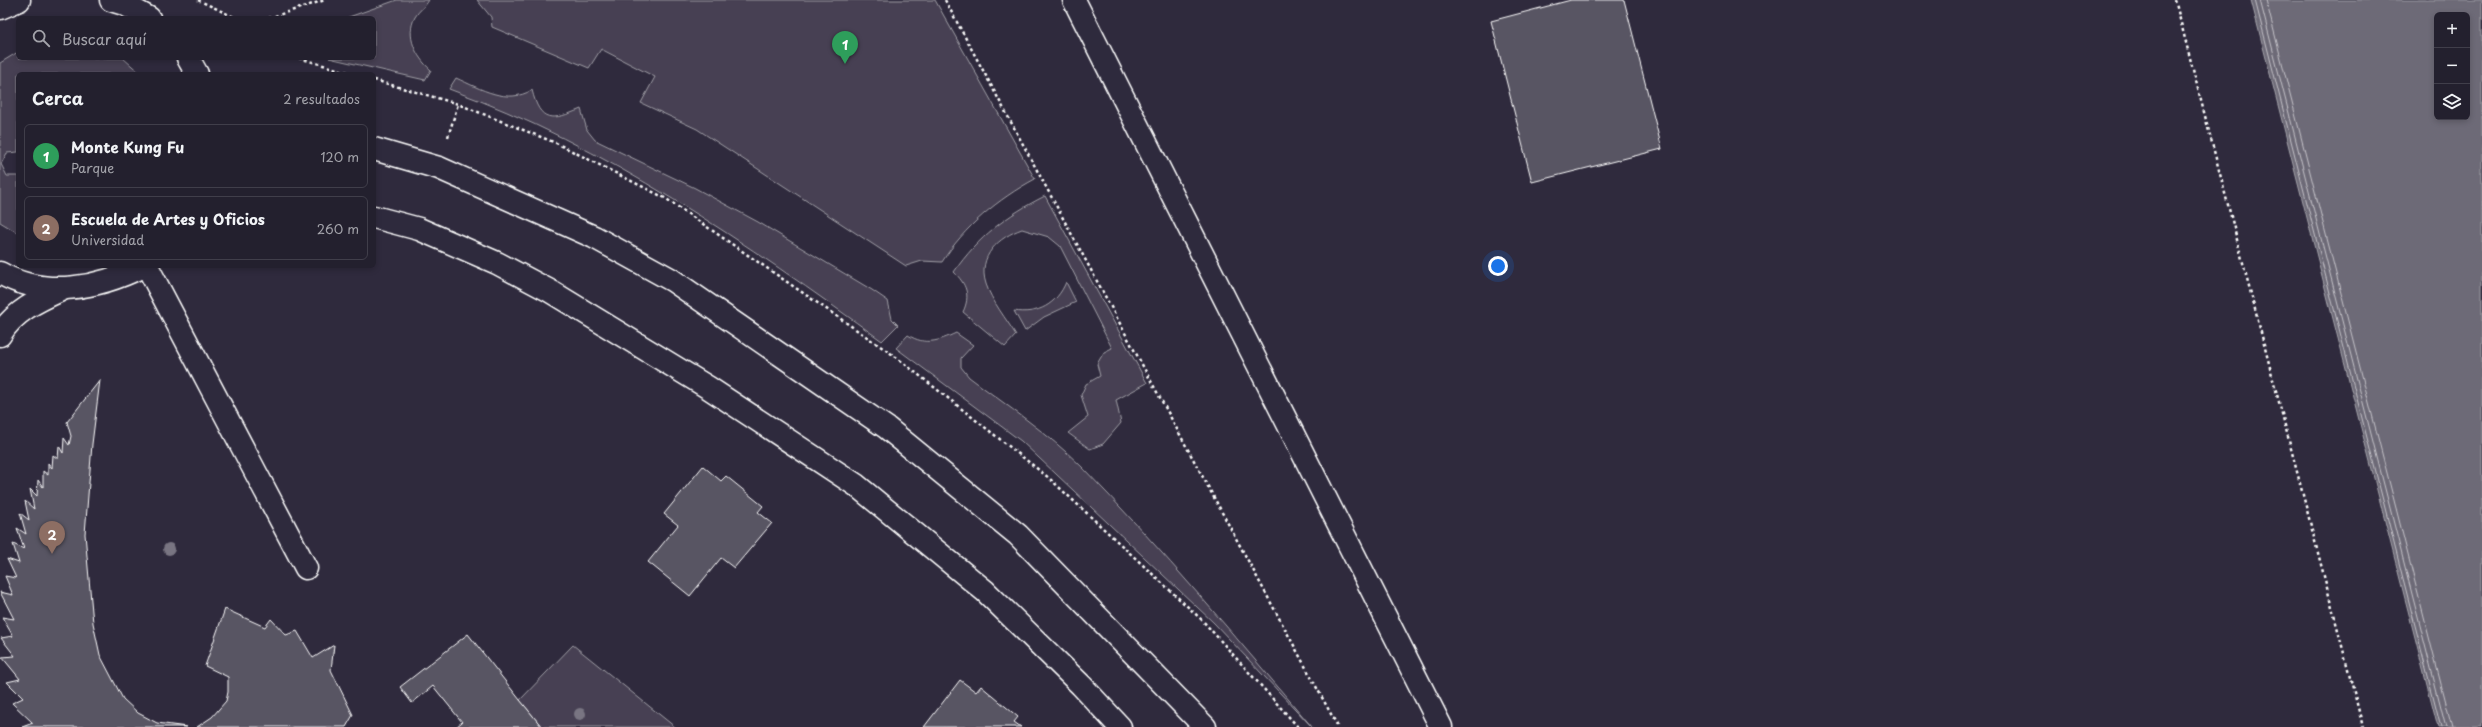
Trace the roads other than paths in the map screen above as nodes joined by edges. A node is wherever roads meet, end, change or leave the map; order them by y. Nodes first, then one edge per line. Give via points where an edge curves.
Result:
1 (19, 0) edge
2 (111, 0) edge
3 (1074, 0) edge
4 (0, 8) edge
5 (145, 16) edge
6 (189, 60) edge
7 (196, 72) edge
8 (376, 150) edge
9 (376, 218) edge
10 (139, 268) edge
11 (148, 268) edge
12 (0, 273) edge
13 (62, 289) junction
14 (0, 335) edge
15 (306, 568) dead end
16 (1120, 727) edge
17 (1204, 727) edge
18 (1441, 727) edge

1 - 4 main road
2 - 5 main road
3 - 18 main road
6 - 7 main road
8 - 17 main road via 438,168 594,237 672,280 887,428 1018,535
9 - 16 main road via 419,229 497,263 550,291 709,388 856,485 985,590
10 - 13 main road via 92,286
11 - 15 main road
12 - 13 main road via 34,285
13 - 14 main road via 19,312 6,324

